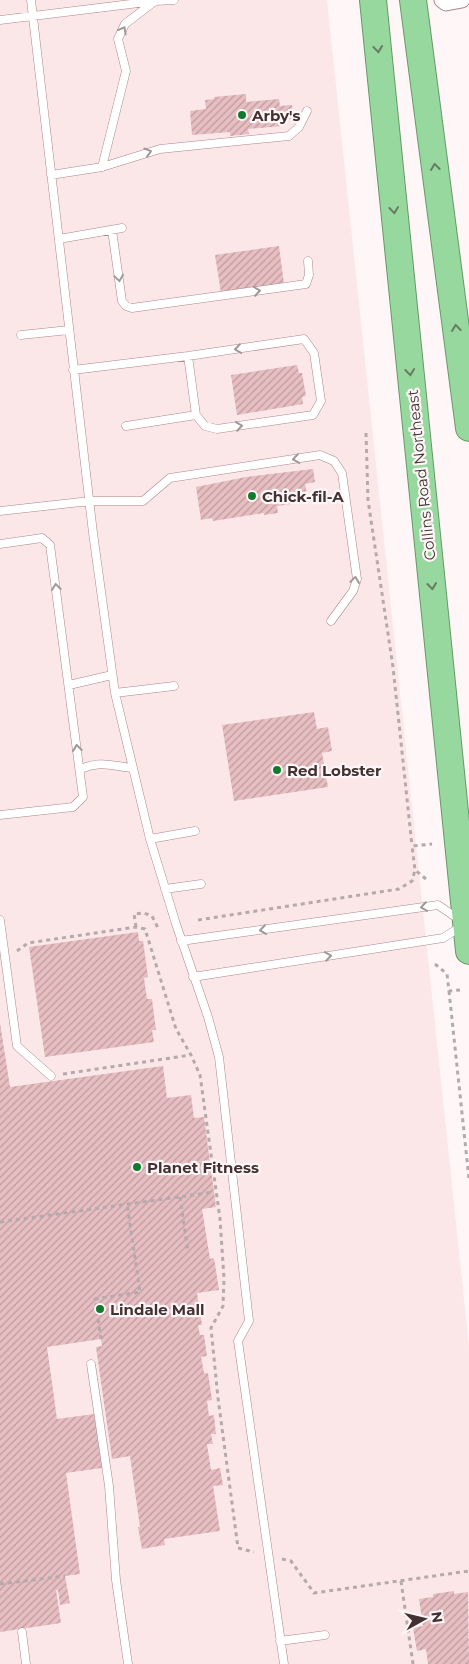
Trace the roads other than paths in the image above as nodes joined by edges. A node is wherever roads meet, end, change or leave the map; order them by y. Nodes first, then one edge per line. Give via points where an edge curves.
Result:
1 (31, 0) edge
2 (174, 0) edge
3 (373, 0) edge
4 (413, 0) edge
5 (442, 0) edge
6 (462, 0) edge
7 (154, 1) edge
8 (32, 16) junction
9 (0, 20) edge
10 (307, 112) dead end
11 (102, 167) junction
12 (51, 175) junction
13 (122, 228) dead end
14 (112, 230) junction
15 (59, 239) junction
16 (308, 261) dead end
17 (68, 330) junction
18 (21, 335) dead end
19 (188, 356) junction
20 (74, 370) junction
21 (196, 415) junction
22 (126, 426) dead end
23 (469, 428) edge
24 (90, 501) junction
25 (0, 511) edge
26 (0, 544) edge
27 (331, 621) dead end
28 (112, 675) junction
29 (69, 685) junction
30 (174, 686) dead end
31 (115, 694) junction
32 (133, 768) junction
33 (80, 769) junction
34 (0, 815) edge
35 (195, 831) dead end
36 (150, 838) junction
37 (201, 884) dead end
38 (165, 889) junction
39 (0, 920) edge
40 (468, 924) edge
41 (181, 941) junction
42 (469, 950) edge
43 (193, 977) junction
44 (50, 1076) road end
45 (91, 1364) dead end
46 (22, 1632) dead end
47 (325, 1634) dead end
48 (280, 1641) junction
49 (26, 1664) edge
50 (128, 1664) edge
51 (284, 1664) edge

1 - 8 lane
2 - 7 lane
3 -> 40 highway, Collins Road Northeast
23 -> 4 highway
5 - 6 street via 446,3
7 - 8 lane
11 -> 7 lane via 126,71 118,39 126,24
8 - 9 lane
8 - 12 lane
11 -> 10 lane via 160,148 289,136 299,127
11 - 12 lane
12 - 15 lane
13 - 14 lane
14 - 15 lane
14 -> 16 lane via 122,300 132,308 306,284
15 - 17 lane
17 - 18 lane
17 - 20 lane
19 - 20 lane
19 - 21 lane
21 -> 19 lane via 206,426 217,429 313,415 322,401 314,353 304,339
20 - 24 lane
21 - 22 lane
24 - 25 lane
27 -> 24 lane via 353,591 357,579 342,473 334,461 320,455 170,478 143,501
24 - 28 lane
29 -> 26 lane via 50,545 42,538
28 - 29 lane
28 - 31 lane
33 -> 29 lane
30 - 31 lane
31 - 32 lane
32 - 33 lane via 106,763
32 - 36 lane
33 - 34 lane via 83,796 73,807
35 - 36 lane
36 - 38 lane
37 - 38 lane
38 - 41 lane
39 - 44 lane via 17,1046
40 -> 41 lane via 438,905
40 - 42 highway, Collins Road Northeast
43 -> 40 lane via 443,938
41 - 43 lane
43 - 48 lane via 219,1057 249,1321 238,1341
45 - 50 lane via 109,1486 116,1580
46 - 49 lane
47 - 48 lane
48 - 51 lane

